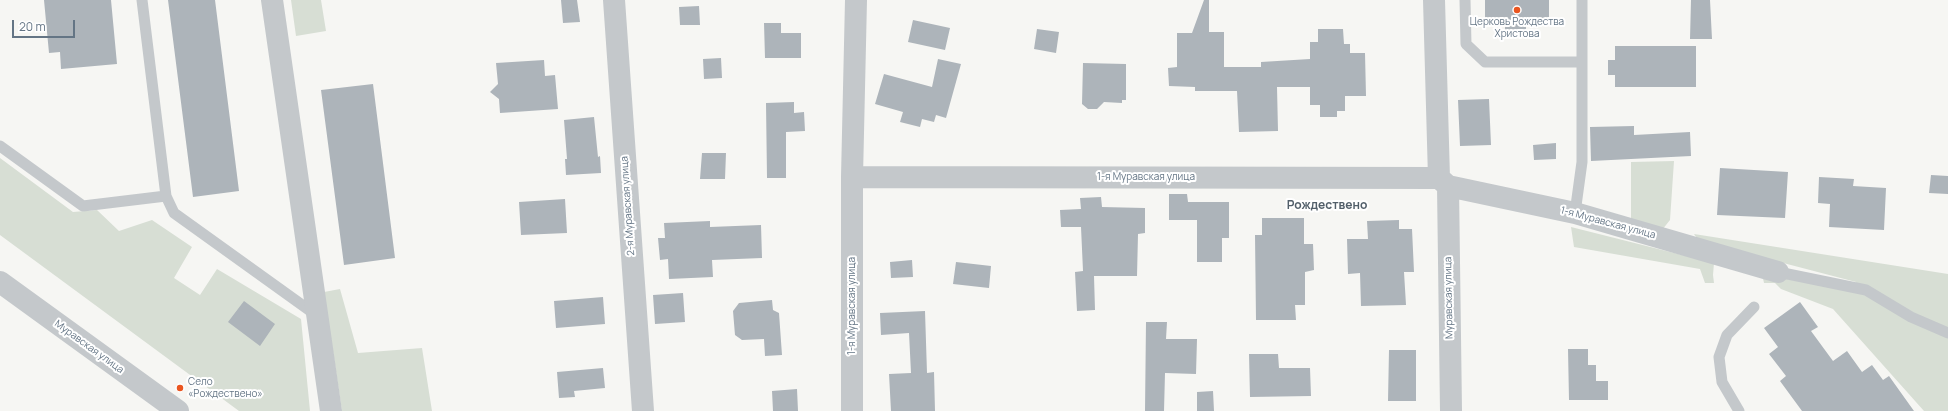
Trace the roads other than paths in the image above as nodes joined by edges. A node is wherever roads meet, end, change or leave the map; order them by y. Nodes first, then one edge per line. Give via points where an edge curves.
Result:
1 (142, 0) edge
2 (272, 0) edge
3 (614, 0) edge
4 (856, 0) edge
5 (1434, 0) edge
6 (1465, 0) edge
7 (1582, 0) edge
8 (1582, 62) junction
9 (0, 146) edge
10 (852, 177) junction
11 (1443, 182) junction
12 (166, 196) junction
13 (1575, 213) junction
14 (1778, 272) joint
15 (0, 282) edge
16 (1754, 307) dead end
17 (317, 315) junction
18 (1948, 333) edge
19 (178, 411) edge
20 (330, 411) edge
21 (643, 411) edge
22 (852, 411) edge
23 (1451, 411) edge
24 (1739, 411) edge

1 - 12 lane
2 - 17 street
3 - 21 street, 2-я Муравская улица
4 - 10 street, 1-я Муравская улица
5 - 11 street
6 - 8 lane via 1466,44 1485,62
7 - 8 lane
8 - 13 lane via 1582,162
9 - 12 lane via 83,206
10 - 11 street, 1-я Муравская улица
10 - 22 street, 1-я Муравская улица
11 - 13 street, 1-я Муравская улица
11 - 23 street, Муравская улица
12 - 17 lane via 174,213
13 - 14 street, 1-я Муравская улица
14 - 18 lane via 1866,290 1911,317
15 - 19 street, Муравская улица
16 - 24 lane via 1727,335 1719,357 1722,382
17 - 20 street

